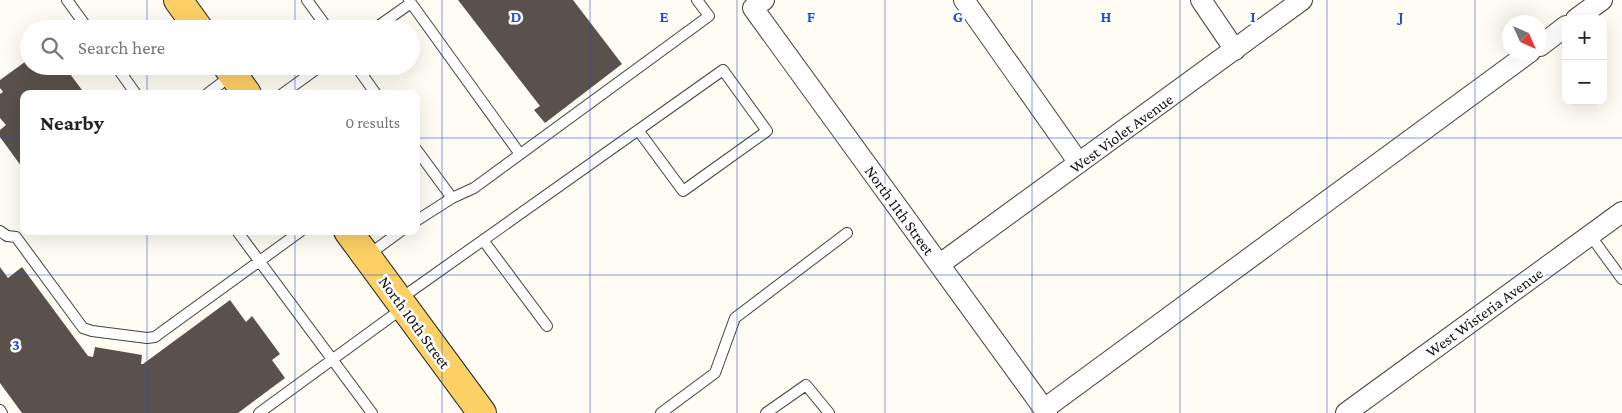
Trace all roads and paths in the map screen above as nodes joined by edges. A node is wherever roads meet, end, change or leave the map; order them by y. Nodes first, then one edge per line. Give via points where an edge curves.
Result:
1 (67, 0) edge
2 (307, 0) edge
3 (697, 0) edge
4 (964, 0) edge
5 (1201, 0) edge
6 (1302, 0) edge
7 (1602, 0) edge
8 (410, 1) edge
9 (183, 2) edge
10 (758, 4) edge
11 (1581, 15) edge
12 (81, 20) edge
13 (194, 20) edge
14 (321, 20) edge
15 (386, 20) edge
16 (1562, 29) edge
17 (1547, 41) edge
18 (1235, 50) junction
19 (1519, 60) edge
20 (122, 75) edge
21 (308, 75) edge
22 (362, 75) edge
23 (236, 78) edge
24 (133, 90) edge
25 (214, 90) edge
26 (288, 90) edge
27 (373, 90) edge
28 (638, 130) junction
29 (420, 154) edge
30 (520, 154) junction
31 (1079, 163) junction
32 (452, 198) junction
33 (1622, 212) edge
34 (420, 218) edge
35 (0, 231) edge
36 (847, 233) dead end
37 (20, 234) edge
38 (21, 235) edge
39 (240, 235) edge
40 (295, 235) edge
41 (351, 235) edge
42 (396, 235) edge
43 (1590, 235) junction
44 (483, 240) junction
45 (367, 256) junction
46 (259, 261) junction
47 (940, 264) junction
48 (1622, 279) edge
49 (401, 303) junction
50 (547, 326) dead end
51 (332, 360) junction
52 (1045, 411) edge
53 (259, 413) edge
54 (372, 413) edge
55 (482, 413) edge
56 (661, 413) edge
57 (766, 413) edge
58 (829, 413) edge
59 (1346, 413) edge

1 - 12 lane
2 - 14 lane
3 - 30 lane via 709,16
4 - 31 street
5 - 18 street
6 - 18 street, West Violet Avenue
7 - 11 street
8 - 15 lane
8 - 30 lane
9 - 13 main road
10 - 47 street, North 11th Street
16 - 17 street
18 - 31 street, West Violet Avenue
19 - 52 street
20 - 24 lane
21 - 26 lane
22 - 27 lane
23 - 25 lane
28 - 28 lane via 723,70 767,131 683,191
28 - 44 lane
29 - 32 lane
30 - 32 lane via 474,188
31 - 47 street, West Violet Avenue
32 - 34 lane
33 - 43 street, West Wisteria Avenue
35 - 37 lane via 7,236
36 - 56 lane via 735,318 714,373
38 - 46 lane via 83,328 147,338 163,331
39 - 46 lane
40 - 46 lane
41 - 45 main road, North 10th Street
42 - 45 lane
43 - 48 lane
43 - 59 street, West Wisteria Avenue
44 - 49 lane
44 - 50 lane
45 - 49 main road, North 10th Street
46 - 51 lane
47 - 52 street, North 11th Street
49 - 51 lane
49 - 55 main road, North 10th Street
51 - 53 lane
51 - 54 lane
57 - 58 lane via 806,385

